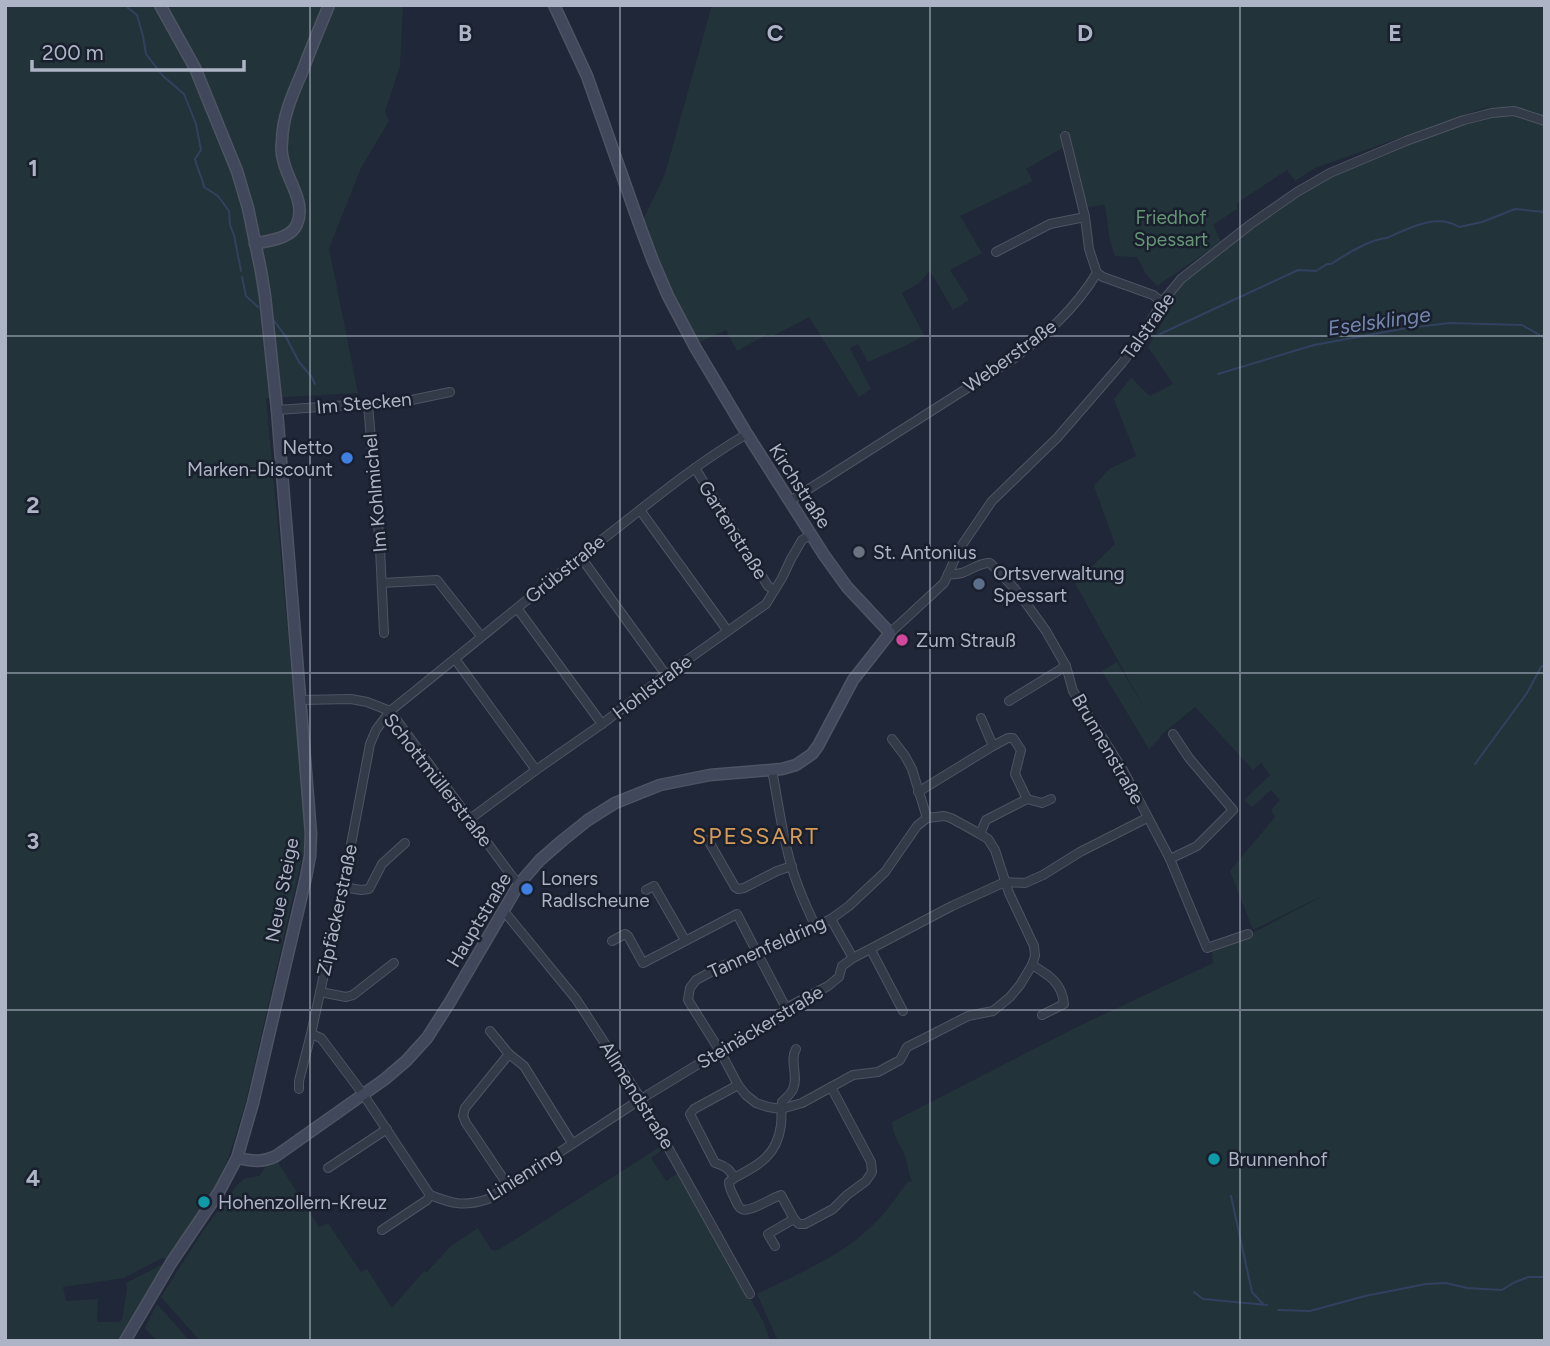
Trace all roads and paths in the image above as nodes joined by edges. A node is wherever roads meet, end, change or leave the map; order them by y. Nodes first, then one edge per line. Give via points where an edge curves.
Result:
1 (160, 5) edge
2 (329, 5) edge
3 (554, 5) edge
4 (1545, 121) edge
5 (1065, 136) dead end
6 (1085, 217) junction
7 (255, 244) junction
8 (996, 253) dead end
9 (1097, 273) junction
10 (1162, 302) junction
11 (450, 392) dead end
12 (368, 404) junction
13 (277, 410) junction
14 (747, 434) junction
15 (695, 468) junction
16 (790, 501) junction
17 (640, 510) junction
18 (811, 535) junction
19 (580, 556) junction
20 (948, 574) junction
21 (382, 583) junction
22 (774, 590) junction
23 (517, 608) junction
24 (727, 630) junction
25 (384, 633) dead end
26 (890, 633) junction
27 (481, 636) junction
28 (455, 659) junction
29 (1066, 666) junction
30 (666, 675) junction
31 (301, 700) junction
32 (1009, 701) dead end
33 (390, 711) junction
34 (981, 718) dead end
35 (602, 724) junction
36 (1173, 734) dead end
37 (891, 739) dead end
38 (993, 746) junction
39 (536, 770) junction
40 (772, 770) junction
41 (918, 792) junction
42 (1027, 799) junction
43 (1052, 799) dead end
44 (927, 818) junction
45 (1147, 818) junction
46 (470, 819) junction
47 (980, 834) junction
48 (708, 840) dead end
49 (405, 843) dead end
50 (1170, 859) junction
51 (792, 866) junction
52 (1005, 882) junction
53 (519, 884) junction
54 (343, 887) junction
55 (646, 890) dead end
56 (503, 910) junction
57 (831, 919) junction
58 (815, 926) junction
59 (1248, 934) dead end
60 (685, 940) junction
61 (612, 941) dead end
62 (871, 950) junction
63 (758, 954) junction
64 (853, 958) junction
65 (394, 962) dead end
66 (1032, 965) junction
67 (320, 992) junction
68 (786, 1008) junction
69 (903, 1011) dead end
70 (1042, 1015) dead end
71 (490, 1031) dead end
72 (311, 1034) junction
73 (796, 1049) dead end
74 (720, 1051) junction
75 (509, 1054) junction
76 (738, 1085) junction
77 (831, 1087) junction
78 (299, 1089) dead end
79 (363, 1094) junction
80 (641, 1099) junction
81 (781, 1109) junction
82 (387, 1129) junction
83 (572, 1143) junction
84 (237, 1158) junction
85 (328, 1168) dead end
86 (734, 1178) junction
87 (509, 1187) junction
88 (430, 1195) junction
89 (794, 1219) junction
90 (382, 1230) dead end
91 (775, 1246) dead end
92 (750, 1294) dead end
93 (125, 1341) edge

1 - 7 street, Neue Steige via 195,68 237,171
2 - 7 street via 284,124 284,163 297,197 299,220 286,236
3 - 14 street, Kirchstraße via 579,55 668,296
4 - 10 street, Talstraße via 1514,111 1492,113 1406,141 1330,173 1251,224 1181,279
5 - 6 street
6 - 8 street via 1050,224
6 - 9 street
7 - 13 street, Neue Steige
9 - 10 street
9 - 16 street, Weberstraße via 1057,324 1013,359
10 - 20 street, Talstraße via 1114,372 992,501
11 - 12 street, Im Stecken
12 - 13 street, Im Stecken
12 - 21 street, Im Kohlmichel
13 - 31 street, Neue Steige
14 - 15 street, Grübstraße
14 - 16 street, Kirchstraße
15 - 17 street, Grübstraße
15 - 22 street, Gartenstraße
16 - 18 street, Kirchstraße
17 - 19 street, Grübstraße
17 - 24 street
18 - 22 street, Hohlstraße via 802,540
18 - 26 street, Kirchstraße via 847,587
19 - 23 street, Grübstraße
19 - 30 street
20 - 26 street, Talstraße
20 - 29 street, Brunnenstraße via 958,575 990,563 1028,606
21 - 25 street, Im Kohlmichel
21 - 27 street via 437,580
22 - 24 street, Hohlstraße via 766,604
23 - 27 street, Grübstraße
23 - 35 street
24 - 30 street, Hohlstraße
26 - 40 street, Hauptstraße via 853,680 812,754 796,765
27 - 28 street, Grübstraße
28 - 33 street, Grübstraße
28 - 39 street
29 - 32 street
29 - 45 street, Brunnenstraße via 1073,691
30 - 35 street, Hohlstraße
31 - 33 street, Schottmüllerstraße via 351,699
31 - 84 street, Neue Steige via 310,856
33 - 46 street, Schottmüllerstraße
33 - 54 street, Zipfäckerstraße via 370,744
34 - 38 street
35 - 39 street, Hohlstraße
36 - 50 street via 1233,810 1197,846
37 - 41 street via 912,769
38 - 41 street
38 - 42 street via 1008,738 1016,740 1021,750 1015,774
39 - 46 street, Hohlstraße
40 - 51 street
40 - 53 street, Hauptstraße via 660,785 615,803 563,840
41 - 44 street
42 - 43 street via 1041,803
42 - 47 street via 986,820
44 - 47 street via 951,818
44 - 57 street, Tannenfeldring via 917,825 886,872
45 - 50 street, Brunnenstraße
45 - 52 street, Steinäckerstraße via 1025,883
46 - 53 street, Schottmüllerstraße
47 - 52 street via 996,850
48 - 51 street via 738,888
49 - 54 street via 382,864 369,889
50 - 59 street, Brunnenstraße via 1207,948
51 - 58 street
52 - 62 street, Steinäckerstraße
52 - 66 street via 1034,946
53 - 56 street, Hauptstraße
54 - 67 street, Zipfäckerstraße
55 - 60 street via 654,886
56 - 79 street, Hauptstraße via 426,1038 406,1061
56 - 80 street, Allmendstraße via 576,999
57 - 58 street, Tannenfeldring
57 - 64 street
58 - 63 street, Tannenfeldring
60 - 61 street via 643,963 628,936
60 - 63 street via 737,914
62 - 64 street, Steinäckerstraße
62 - 69 street
63 - 68 street
63 - 74 street, Tannenfeldring via 724,965 690,988 688,1000
64 - 68 street, Steinäckerstraße via 828,986
65 - 67 street via 353,995
66 - 70 street via 1051,976 1063,995 1064,1004
66 - 77 street via 1010,997 993,1011 968,1016 907,1047 900,1060 878,1072 853,1075
67 - 72 street, Zipfäckerstraße
68 - 74 street, Steinäckerstraße via 775,1021
71 - 75 street
72 - 78 street, Zipfäckerstraße
72 - 79 street via 321,1038
73 - 81 street via 795,1085
74 - 76 street, Tannenfeldring
74 - 80 street, Steinäckerstraße
75 - 83 street via 524,1066
75 - 87 street via 463,1116
76 - 81 street, Tannenfeldring via 756,1102
76 - 86 street via 690,1114 715,1163 731,1170
77 - 81 street
77 - 89 street via 872,1172 833,1209 805,1224
79 - 82 street
79 - 84 street, Hauptstraße via 276,1156 265,1161
80 - 83 street, Linienring
80 - 92 street, Allmendstraße
81 - 86 street via 781,1125 771,1153
82 - 85 street
82 - 88 street
83 - 87 street, Linienring
84 - 93 street, Neue Steige
86 - 89 street via 729,1187 740,1208 749,1211 781,1195
87 - 88 street, Linienring via 474,1204
88 - 90 street
89 - 91 street via 768,1234

